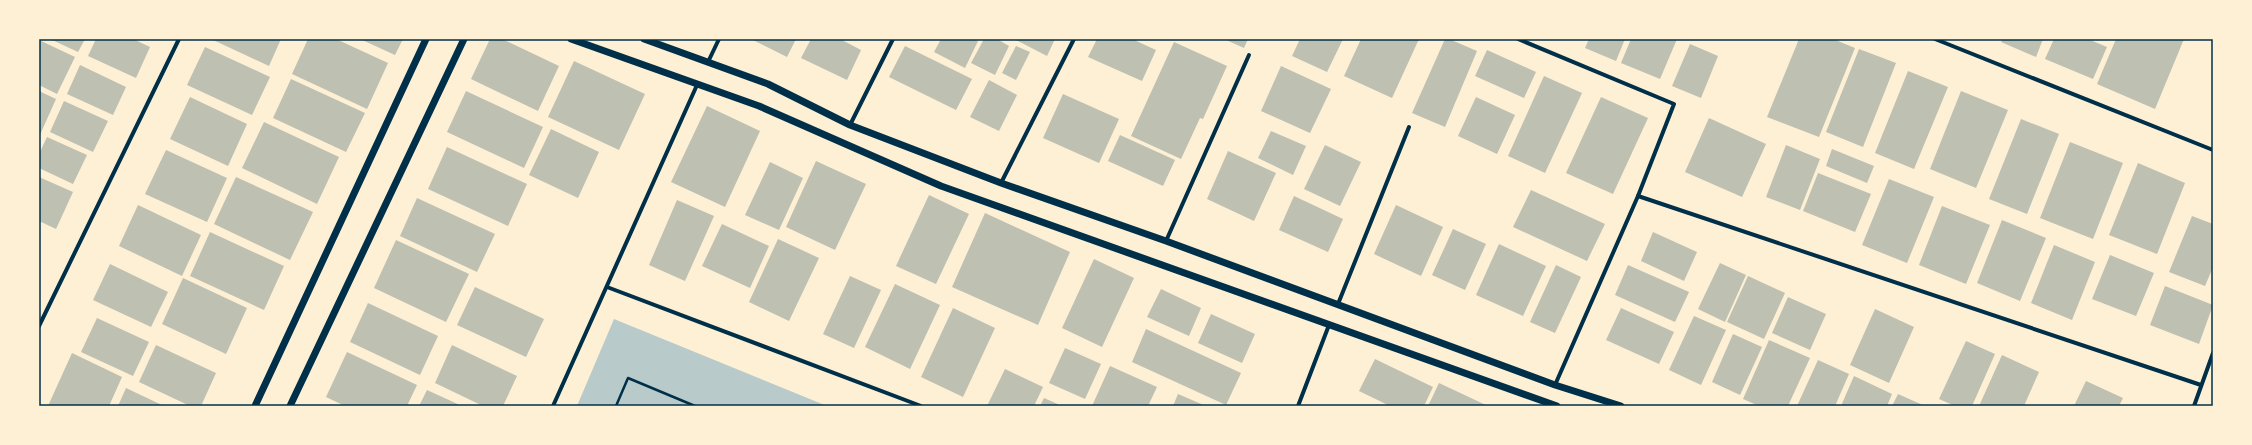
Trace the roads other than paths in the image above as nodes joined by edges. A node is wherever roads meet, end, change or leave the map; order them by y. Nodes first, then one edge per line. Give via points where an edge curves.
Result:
1 (180, 39) edge
2 (426, 39) edge
3 (464, 39) edge
4 (571, 39) edge
5 (644, 39) edge
6 (719, 39) edge
7 (893, 39) edge
8 (1074, 39) edge
9 (1518, 39) edge
10 (1935, 39) edge
11 (1249, 55) dead end
12 (708, 62) junction
13 (697, 85) junction
14 (850, 125) junction
15 (1409, 127) dead end
16 (2213, 150) edge
17 (1001, 183) junction
18 (1638, 196) junction
19 (1166, 241) junction
20 (607, 287) junction
21 (1338, 304) junction
22 (1329, 325) junction
23 (39, 326) edge
24 (2213, 353) edge
25 (1555, 385) junction
26 (2201, 385) junction
27 (1547, 404) edge
28 (255, 406) edge
29 (290, 406) edge
30 (553, 406) edge
31 (921, 406) edge
32 (1298, 406) edge
33 (1557, 406) edge
34 (1621, 406) edge
35 (2194, 406) edge

1 - 23 street
2 - 28 street
3 - 29 street
4 - 13 street
5 - 12 street
6 - 12 street
7 - 14 street
8 - 17 street
9 - 18 street via 1674,104
10 - 16 street
11 - 19 street
12 - 14 street via 768,84
13 - 20 street
13 - 22 street via 759,106 940,186
14 - 17 street
15 - 21 street
17 - 19 street
18 - 25 street
18 - 26 street
19 - 21 street
20 - 30 street
20 - 31 street
21 - 25 street
22 - 27 street
22 - 32 street
24 - 26 street
25 - 34 street
26 - 35 street
27 - 33 street

